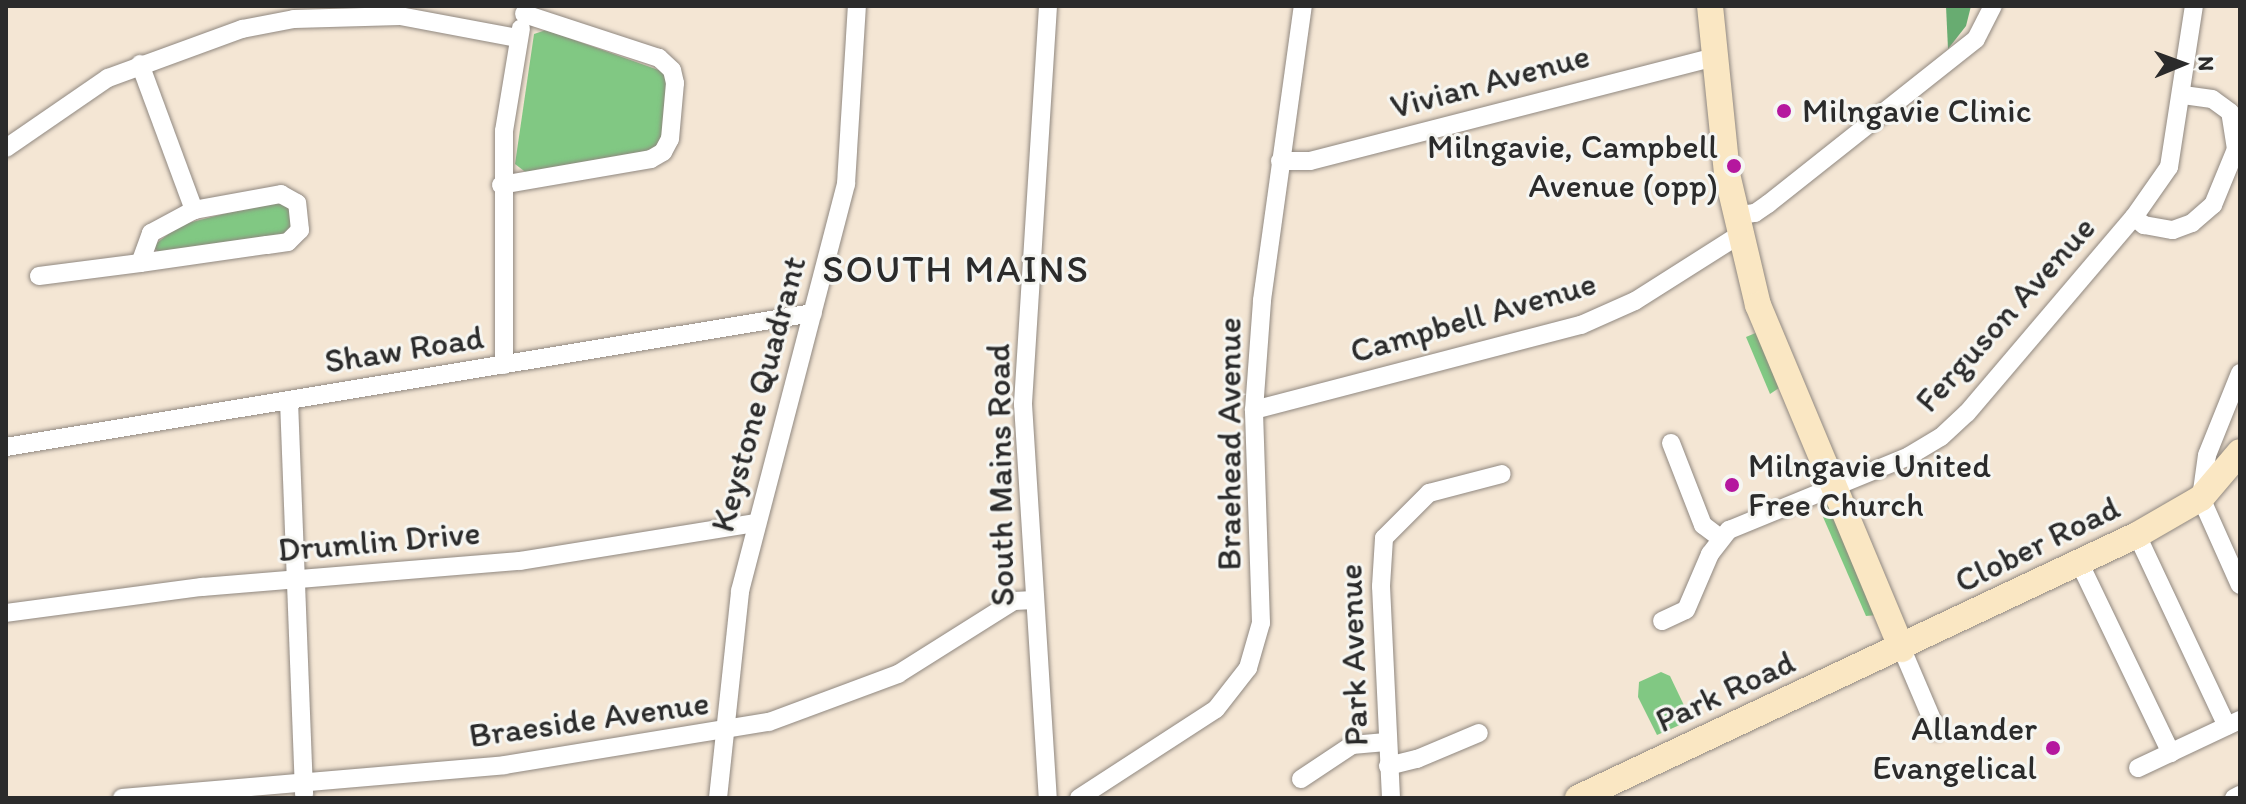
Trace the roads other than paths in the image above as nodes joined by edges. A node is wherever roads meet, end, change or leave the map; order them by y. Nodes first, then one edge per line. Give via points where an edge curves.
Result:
1 (857, 6) edge
2 (1048, 6) edge
3 (1303, 6) edge
4 (1710, 6) edge
5 (1993, 6) edge
6 (2194, 6) edge
7 (526, 10) edge
8 (518, 38) junction
9 (1715, 57) junction
10 (140, 64) junction
11 (2183, 95) junction
12 (6, 148) edge
13 (1280, 161) junction
14 (501, 185) junction
15 (194, 210) junction
16 (2134, 217) junction
17 (1737, 225) junction
18 (140, 263) junction
19 (39, 276) dead end
20 (813, 313) junction
21 (504, 365) junction
22 (2240, 373) edge
23 (289, 401) junction
24 (1254, 410) junction
25 (1671, 443) dead end
26 (6, 447) edge
27 (2240, 452) edge
28 (1502, 474) dead end
29 (1833, 488) junction
30 (2201, 498) junction
31 (755, 523) junction
32 (2137, 535) junction
33 (1720, 538) junction
34 (2080, 564) junction
35 (294, 580) junction
36 (2240, 585) edge
37 (1034, 600) junction
38 (1686, 610) junction
39 (6, 613) edge
40 (1662, 621) dead end
41 (1697, 627) dead end
42 (1902, 649) junction
43 (2234, 723) edge
44 (1937, 731) dead end
45 (725, 732) junction
46 (1479, 733) dead end
47 (1386, 742) junction
48 (2171, 753) junction
49 (1388, 766) junction
50 (2138, 768) dead end
51 (1301, 779) dead end
52 (304, 792) edge
53 (2240, 795) edge
54 (122, 798) edge
55 (718, 798) edge
56 (1048, 798) edge
57 (1079, 798) edge
58 (1391, 798) edge
59 (1578, 798) edge
60 (2234, 798) edge

1 - 20 street, Keystone Quadrant via 846,184
2 - 37 street, South Mains Road via 1023,404
3 - 13 street, Braehead Avenue
4 - 9 main road
5 - 17 street, Campbell Avenue via 1976,39
6 - 11 street, Ferguson Avenue
7 - 8 street
7 - 14 street via 659,58 672,70 675,83 670,139 651,159
8 - 10 street via 400,16 294,19 204,39
8 - 14 street
9 - 13 street, Vivian Avenue via 1310,161
9 - 17 main road
10 - 12 street via 63,107
10 - 15 street
11 - 16 street, Ferguson Avenue via 2169,167
11 - 16 street, Ferguson Avenue via 2212,99 2230,112 2236,149 2213,205 2192,223 2173,230 2144,225
13 - 24 street, Braehead Avenue via 1267,234
14 - 21 street
15 - 18 street via 151,233
15 - 18 street via 281,194 297,203 300,230 288,242
16 - 29 street, Ferguson Avenue via 1941,437
17 - 24 street, Campbell Avenue via 1635,301 1581,325
17 - 29 main road via 1772,347
18 - 19 street
20 - 21 street, Shaw Road
20 - 31 street, Keystone Quadrant
21 - 23 street, Shaw Road
22 - 30 street via 2207,455
23 - 26 street, Shaw Road
23 - 35 street
24 - 57 street, Braehead Avenue via 1261,623 1248,668 1216,709
25 - 33 street via 1703,525
27 - 30 main road, Clober Road
28 - 47 street, Park Avenue via 1429,493 1384,538
29 - 33 street, Ferguson Avenue
29 - 42 main road
30 - 32 main road, Clober Road
30 - 36 street
31 - 35 street, Drumlin Drive via 520,561
31 - 45 street, Keystone Quadrant via 740,591
32 - 34 main road, Clober Road
32 - 43 street
33 - 38 street
34 - 42 main road, Clober Road
34 - 48 street
35 - 39 street, Drumlin Drive
35 - 52 street
37 - 45 street, Braeside Avenue via 1014,601 898,674 809,710
37 - 56 street, South Mains Road
38 - 40 street
38 - 41 street
42 - 44 street
42 - 59 main road, Park Road
43 - 48 street
45 - 52 street, Braeside Avenue
45 - 55 street, Keystone Quadrant
46 - 49 street, Park Avenue
47 - 49 street, Park Avenue
47 - 51 street via 1352,745
48 - 50 street
49 - 58 street, Park Avenue
52 - 54 street, Braeside Avenue
53 - 60 street

